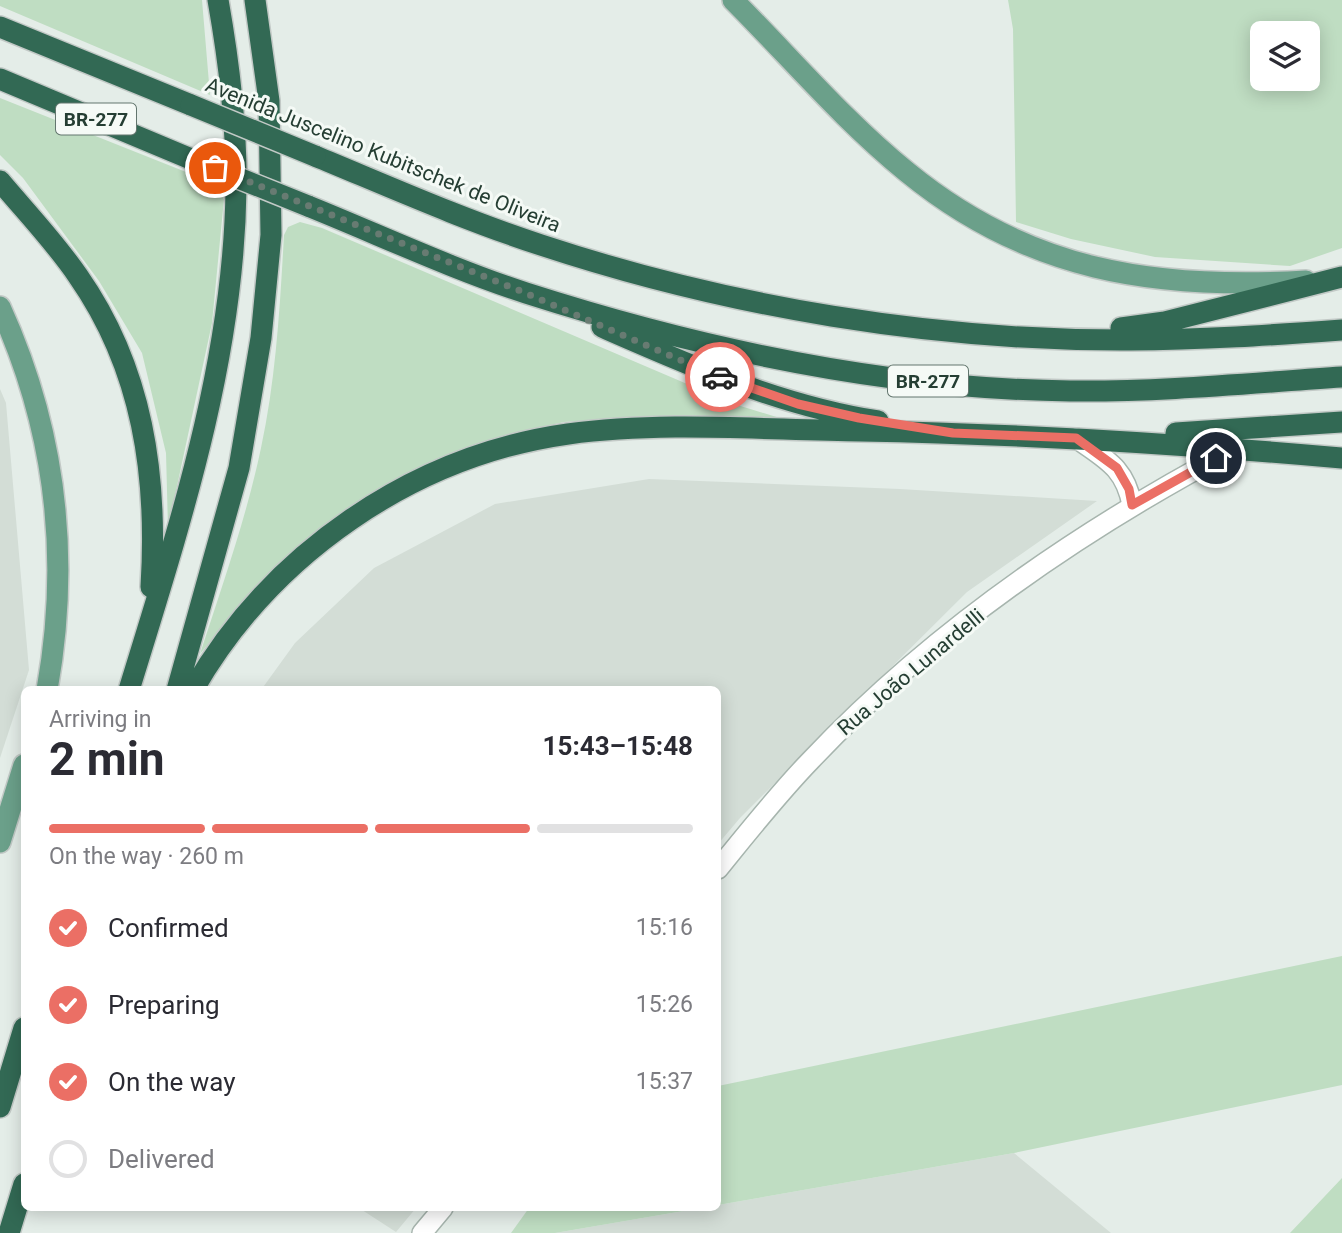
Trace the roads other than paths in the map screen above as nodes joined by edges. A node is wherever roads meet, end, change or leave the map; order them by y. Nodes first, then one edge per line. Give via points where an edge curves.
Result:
1 (218, 0) edge
2 (255, 0) edge
3 (733, 0) edge
4 (0, 27) edge
5 (0, 79) edge
6 (0, 181) edge
7 (1339, 277) edge
8 (523, 292) junction
9 (0, 307) edge
10 (1342, 330) edge
11 (1025, 337) junction
12 (1342, 377) edge
13 (1342, 422) edge
14 (953, 433) junction
15 (1076, 438) junction
16 (1234, 449) junction
17 (1342, 457) edge
18 (1132, 505) junction
19 (149, 624) junction
20 (48, 686) edge
21 (130, 686) edge
22 (178, 686) edge
23 (195, 686) edge
24 (21, 775) edge
25 (0, 842) edge
26 (721, 865) edge
27 (21, 1038) edge
28 (0, 1107) edge
29 (21, 1194) edge
30 (440, 1211) edge
31 (9, 1233) edge
32 (422, 1233) edge

1 - 19 highway via 235,135 231,265 204,428
2 - 22 highway via 269,101 271,235 261,338 239,468
3 - 7 main road via 905,172 993,232 1062,260 1131,276 1216,284
4 - 11 highway, Avenida Juscelino Kubitschek de Oliveira / BR-277, bridge via 531,242 678,283 894,324
5 - 8 highway, BR-277, bridge
6 - 19 highway via 78,276 104,318 139,406 154,502
7 - 11 highway via 1146,325
8 - 12 highway, BR-277 via 740,350 936,382 1126,391
8 - 14 highway via 689,365 798,404
9 - 20 main road via 36,397 51,469 57,613
10 - 11 highway, Avenida Juscelino Kubitschek de Oliveira / BR-277 via 1129,340
13 - 15 highway
14 - 15 highway
14 - 23 highway via 619,429 517,444 468,459 370,507 299,559 246,612
15 - 16 highway
15 - 18 street via 1117,468
16 - 17 highway
16 - 18 street, Rua João Lunardelli
18 - 26 street, Rua João Lunardelli via 1031,574 887,689 811,760
19 - 21 highway
24 - 25 main road
27 - 28 highway
29 - 31 highway
30 - 32 street

